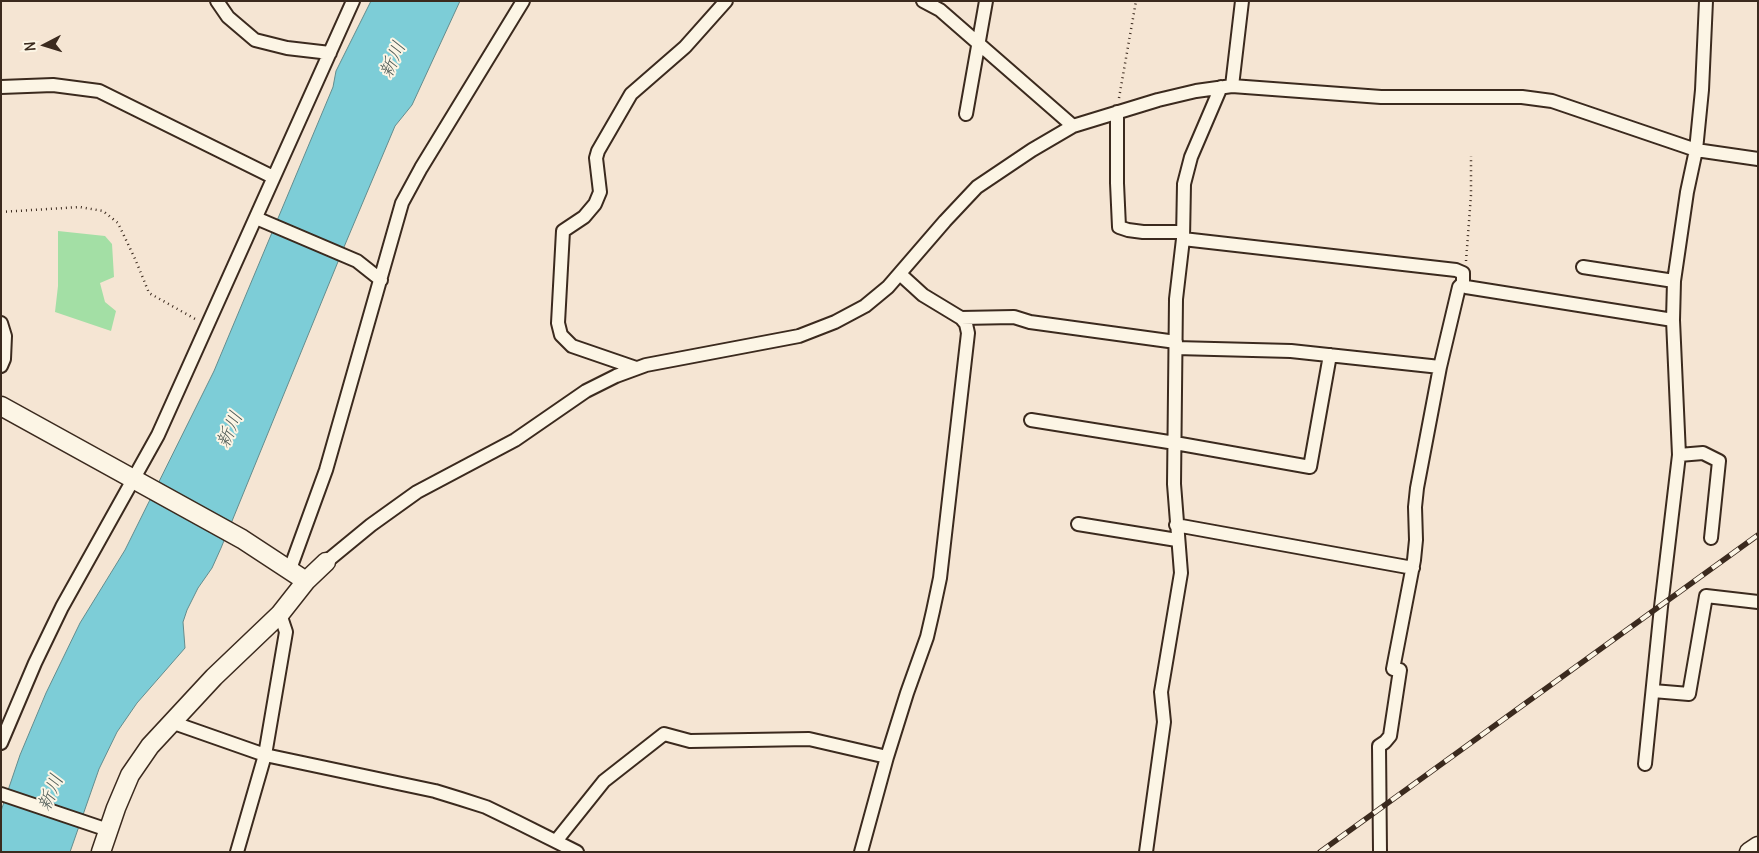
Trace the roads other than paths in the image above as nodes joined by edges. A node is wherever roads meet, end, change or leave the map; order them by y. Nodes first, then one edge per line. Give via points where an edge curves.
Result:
1 (217, 1) edge
2 (353, 1) edge
3 (523, 1) edge
4 (726, 1) edge
5 (923, 1) edge
6 (986, 1) edge
7 (1242, 1) edge
8 (1706, 1) edge
9 (977, 42) junction
10 (330, 53) junction
11 (1, 87) edge
12 (1227, 87) junction
13 (1117, 112) junction
14 (966, 114) dead end
15 (1073, 126) junction
16 (1696, 150) junction
17 (1758, 159) edge
18 (274, 177) junction
19 (259, 219) junction
20 (1183, 236) junction
21 (1583, 267) dead end
22 (900, 274) junction
23 (1463, 278) junction
24 (381, 280) junction
25 (1674, 282) junction
26 (961, 318) junction
27 (1673, 320) junction
28 (1, 322) edge
29 (1176, 345) junction
30 (1330, 355) junction
31 (1, 366) edge
32 (1440, 367) junction
33 (636, 368) junction
34 (1, 406) edge
35 (1031, 420) dead end
36 (1176, 443) junction
37 (1679, 455) junction
38 (137, 480) junction
39 (1078, 524) dead end
40 (1176, 525) junction
41 (1711, 538) dead end
42 (1178, 540) junction
43 (326, 562) joint
44 (1412, 568) junction
45 (290, 569) junction
46 (306, 581) junction
47 (1758, 602) edge
48 (280, 614) junction
49 (1653, 691) junction
50 (171, 722) junction
51 (1, 743) edge
52 (265, 755) junction
53 (887, 756) junction
54 (1646, 764) dead end
55 (2, 794) edge
56 (101, 827) junction
57 (556, 841) junction
58 (1758, 846) edge
59 (101, 852) edge
60 (237, 852) edge
61 (577, 852) edge
62 (861, 852) edge
63 (1146, 852) edge
64 (1380, 852) edge
65 (1749, 852) edge

1 - 10 street via 228,17 255,40
2 - 10 street
3 - 24 street via 407,194
4 - 33 street via 686,47 631,94 596,158 600,192 595,204 563,231 558,323 561,335 572,346
5 - 9 street via 940,10
6 - 9 street
7 - 12 street
8 - 16 street
9 - 14 street
9 - 15 street
10 - 18 street
11 - 18 street via 53,85 99,91
12 - 13 street via 1158,100
12 - 16 street via 1381,97 1507,97 1552,101
12 - 20 street via 1191,156 1184,184
13 - 15 street
13 - 20 street via 1119,227
15 - 22 street via 978,187 945,220
16 - 17 street
16 - 25 street
18 - 19 street
19 - 24 street via 357,261
19 - 38 street via 206,325
20 - 23 street via 1456,270
20 - 29 street via 1176,299
21 - 25 street
22 - 26 street via 924,295
22 - 33 street via 865,306 799,336
23 - 27 street via 1466,287
23 - 32 street
24 - 45 street via 326,470
25 - 27 street
26 - 29 street via 1014,317
26 - 53 street via 968,333 940,578 927,637
27 - 37 street
28 - 31 street via 5,336
29 - 30 street
29 - 36 street
30 - 32 street
30 - 36 street via 1310,467
32 - 44 street via 1417,488
33 - 43 street via 586,391 515,440 417,492
34 - 38 street
35 - 36 street
36 - 40 street
37 - 41 street via 1703,453 1720,461
37 - 49 street
38 - 45 street
38 - 51 street via 62,608 34,663
39 - 42 street
40 - 42 street
40 - 44 street
42 - 63 street via 1181,574 1161,692 1164,722
43 - 46 street
44 - 64 street via 1393,669 1400,670 1390,736 1379,746
45 - 46 street
46 - 48 street
47 - 49 street via 1706,596 1689,694
48 - 50 street
48 - 52 street via 286,632
49 - 54 street
50 - 52 street
50 - 56 street via 130,774
52 - 57 street via 435,791 486,808
52 - 60 street
53 - 57 street via 809,739 690,741 664,734 604,781
53 - 62 street
55 - 56 street
56 - 59 street
57 - 61 street
58 - 65 street

